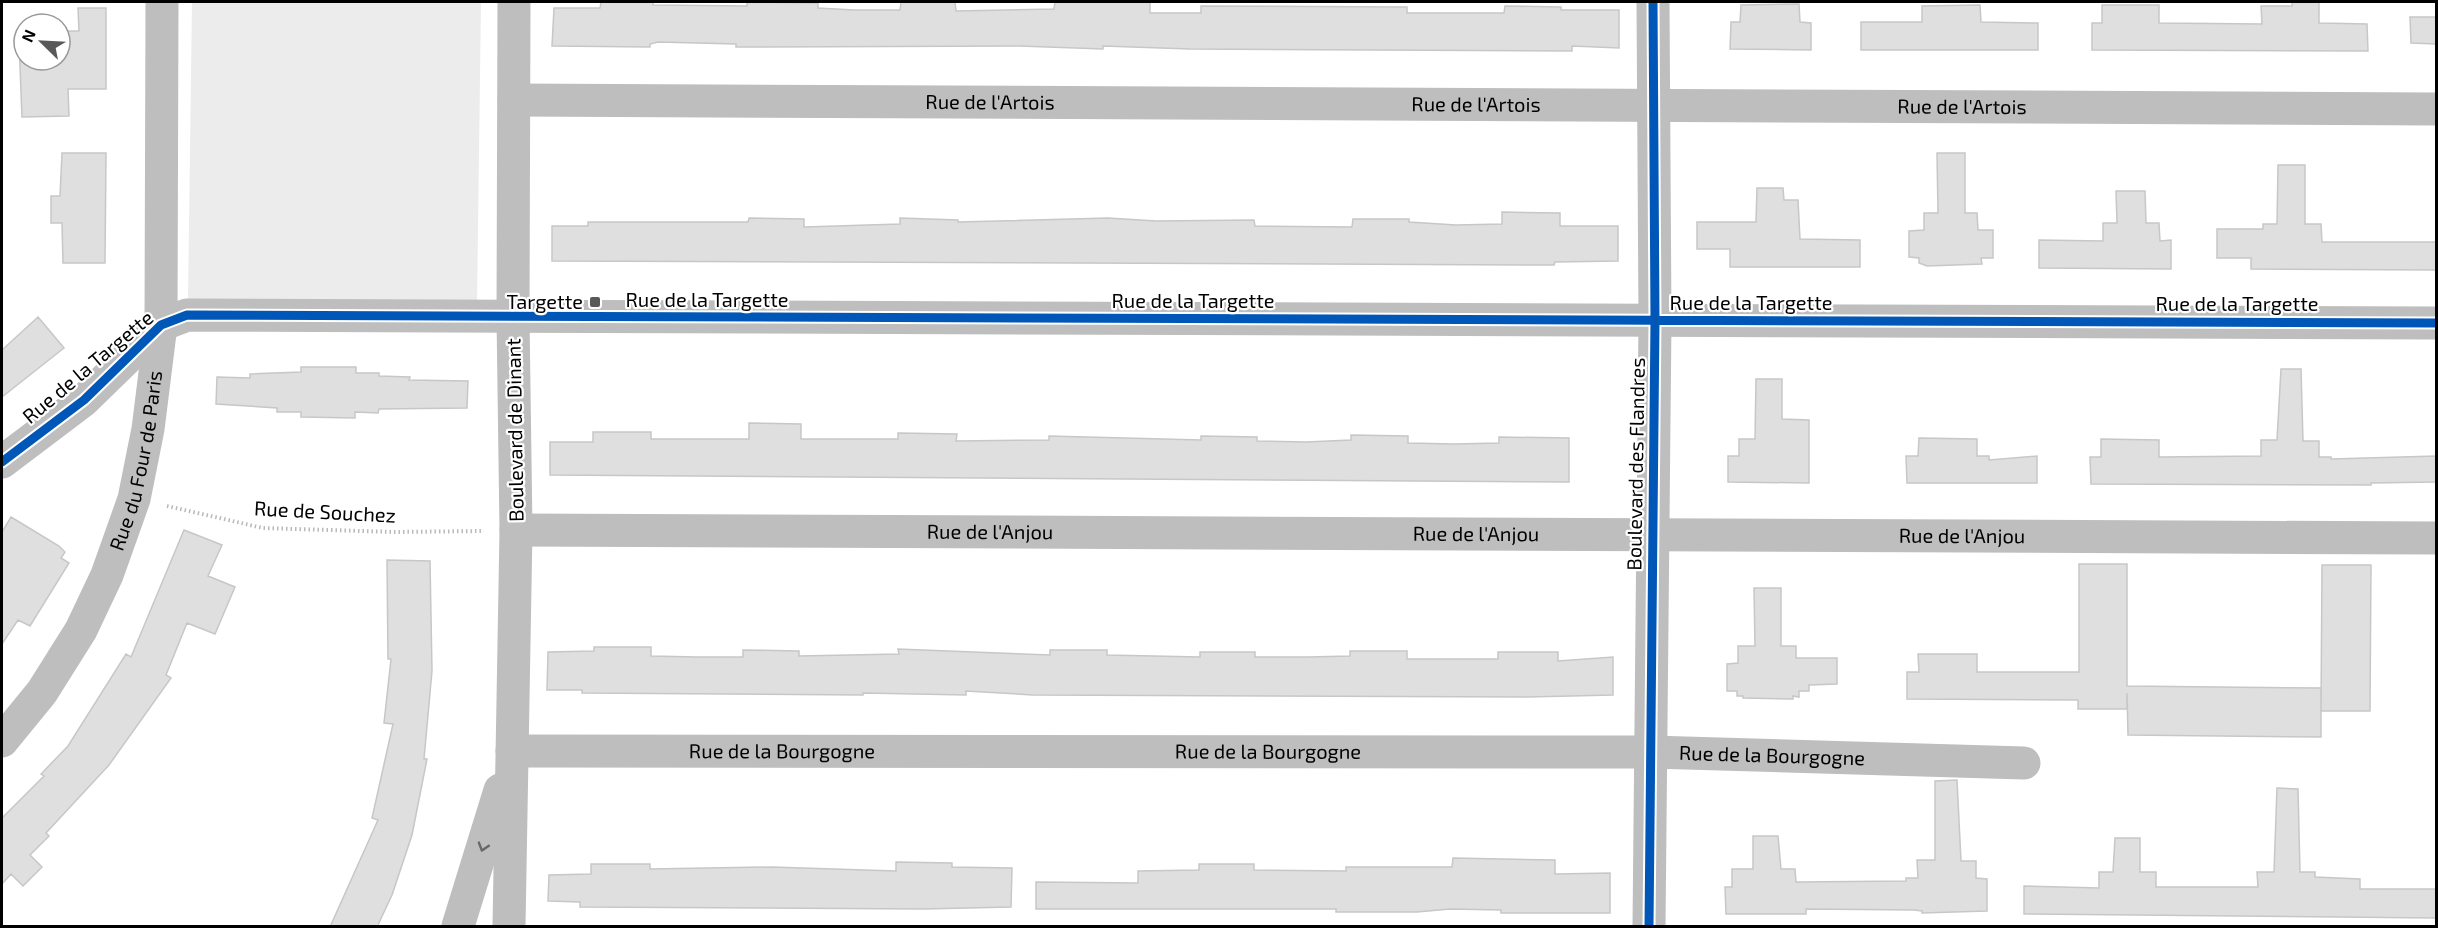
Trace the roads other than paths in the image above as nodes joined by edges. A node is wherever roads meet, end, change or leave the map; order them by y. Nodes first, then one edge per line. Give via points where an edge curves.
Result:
1 (162, 2) edge
2 (514, 2) edge
3 (1653, 2) edge
4 (514, 100) junction
5 (1654, 104) junction
6 (2436, 109) edge
7 (513, 317) junction
8 (1655, 320) junction
9 (2436, 323) edge
10 (161, 325) junction
11 (2, 462) edge
12 (516, 531) junction
13 (1653, 534) junction
14 (2436, 538) edge
15 (2, 741) edge
16 (512, 751) junction
17 (1650, 752) junction
18 (2025, 763) dead end
19 (458, 927) edge
20 (509, 927) edge
21 (1649, 927) edge

1 - 10 street, Rue du Four de Paris
2 - 4 street, Boulevard de Dinant
3 - 5 street, Boulevard des Flandres
4 - 5 street, Rue de l'Artois
4 - 7 street, Boulevard de Dinant
5 - 6 street, Rue de l'Artois
5 - 8 street, Boulevard des Flandres
7 - 8 street, Rue de la Targette
7 - 10 street, Rue de la Targette via 188,315
7 - 12 street, Boulevard de Dinant
8 - 9 street, Rue de la Targette
8 - 13 street, Boulevard des Flandres
10 - 11 street, Rue de la Targette via 84,400
10 - 15 street, Rue du Four de Paris via 148,429 134,499 106,575 81,630 42,692
12 - 13 street, Rue de l'Anjou via 543,528
12 - 16 street, Boulevard de Dinant
13 - 14 street, Rue de l'Anjou
13 - 17 street, Boulevard des Flandres
16 - 17 street, Rue de la Bourgogne
16 -> 19 street, Boulevard de Dinant
16 - 20 street, Boulevard de Dinant
17 - 18 street, Rue de la Bourgogne
17 - 21 street, Boulevard des Flandres

